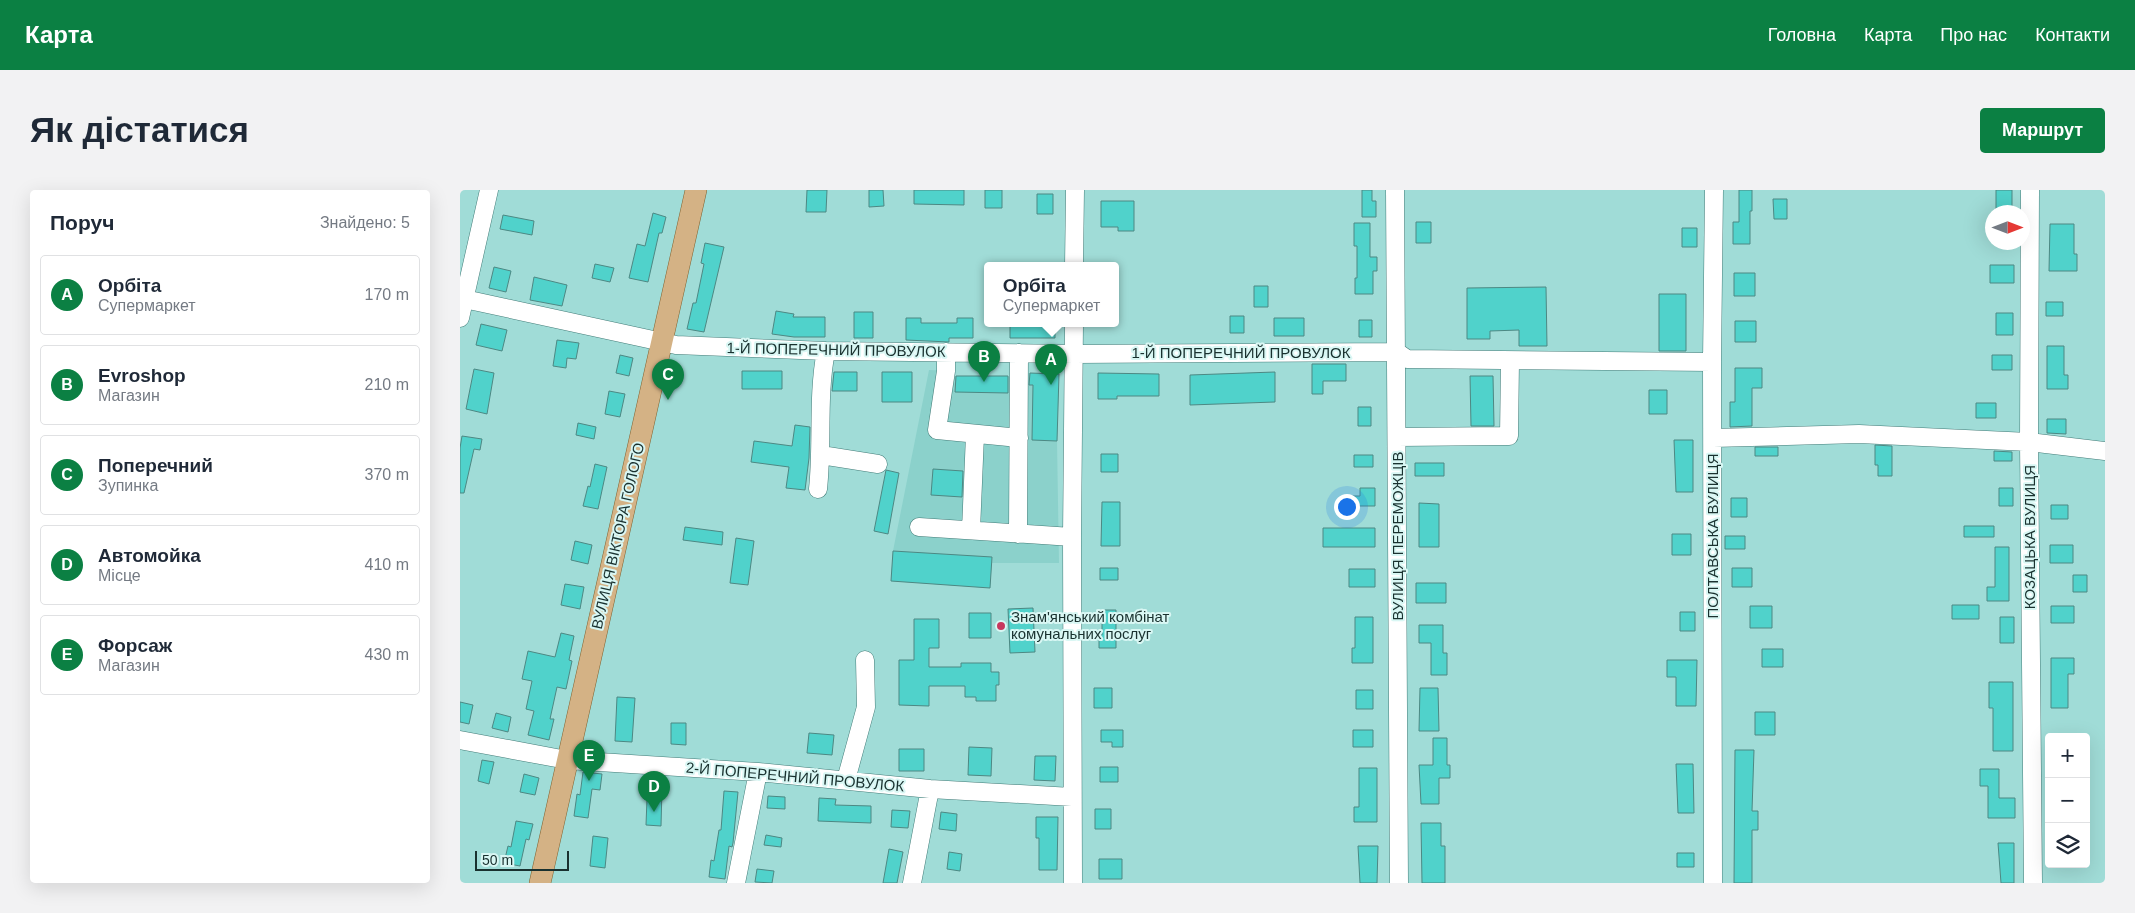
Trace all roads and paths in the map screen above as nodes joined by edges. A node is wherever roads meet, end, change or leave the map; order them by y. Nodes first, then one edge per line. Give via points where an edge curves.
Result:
1 (489, 190) edge
2 (696, 190) edge
3 (1075, 190) edge
4 (1395, 190) edge
5 (1714, 190) edge
6 (2030, 190) edge
7 (1074, 262) edge
8 (462, 299) edge
9 (460, 318) edge
10 (1074, 327) edge
11 (662, 342) junction
12 (826, 351) junction
13 (946, 352) junction
14 (1397, 352) junction
15 (1019, 353) junction
16 (1074, 354) junction
17 (1510, 360) junction
18 (1712, 362) junction
19 (975, 435) junction
20 (1397, 437) junction
21 (1018, 438) junction
22 (1713, 438) junction
23 (2029, 442) junction
24 (2105, 450) edge
25 (821, 455) junction
26 (878, 464) dead end
27 (818, 489) dead end
28 (919, 526) dead end
29 (972, 530) junction
30 (1018, 534) junction
31 (1072, 537) junction
32 (865, 660) dead end
33 (460, 740) edge
34 (567, 760) junction
35 (758, 772) junction
36 (846, 780) junction
37 (930, 789) junction
38 (1072, 797) junction
39 (540, 883) edge
40 (736, 883) edge
41 (912, 883) edge
42 (1073, 883) edge
43 (1399, 883) edge
44 (1713, 883) edge
45 (2033, 883) edge

1 - 8 street
2 - 11 main road, ВУЛИЦЯ ВІКТОРА ГОЛОГО
3 - 7 street
4 - 14 street, ВУЛИЦЯ ПЕРЕМОЖЦІВ
5 - 18 street, ПОЛТАВСЬКА ВУЛИЦЯ
6 - 23 street, КОЗАЦЬКА ВУЛИЦЯ
8 - 9 street
8 - 11 street, 1-Й ПОПЕРЕЧНИЙ ПРОВУЛОК
10 - 16 street
11 - 12 street, 1-Й ПОПЕРЕЧНИЙ ПРОВУЛОК
11 - 34 main road, ВУЛИЦЯ ВІКТОРА ГОЛОГО
12 - 13 street, 1-Й ПОПЕРЕЧНИЙ ПРОВУЛОК
12 - 25 street via 819,411
13 - 15 street, 1-Й ПОПЕРЕЧНИЙ ПРОВУЛОК
13 - 19 street via 938,430
14 - 16 street, 1-Й ПОПЕРЕЧНИЙ ПРОВУЛОК
14 - 17 street, 1-Й ПОПЕРЕЧНИЙ ПРОВУЛОК via 1407,359
14 - 20 street, ВУЛИЦЯ ПЕРЕМОЖЦІВ
15 - 16 street, 1-Й ПОПЕРЕЧНИЙ ПРОВУЛОК
15 - 21 street
16 - 31 street
17 - 18 street, 1-Й ПОПЕРЕЧНИЙ ПРОВУЛОК
17 - 20 street via 1509,436
18 - 22 street, ПОЛТАВСЬКА ВУЛИЦЯ
19 - 21 street
19 - 29 street
20 - 43 street, ВУЛИЦЯ ПЕРЕМОЖЦІВ
21 - 30 street
22 - 23 street via 1859,434
22 - 44 street, ПОЛТАВСЬКА ВУЛИЦЯ
23 - 24 street
23 - 45 street, КОЗАЦЬКА ВУЛИЦЯ
25 - 26 street
25 - 27 street
28 - 29 street
29 - 30 street
30 - 31 street
31 - 38 street
32 - 36 street via 866,707
33 - 34 street, 2-Й ПОПЕРЕЧНИЙ ПРОВУЛОК
34 - 35 street, 2-Й ПОПЕРЕЧНИЙ ПРОВУЛОК
34 - 39 main road, ВУЛИЦЯ ВІКТОРА ГОЛОГО
35 - 36 street, 2-Й ПОПЕРЕЧНИЙ ПРОВУЛОК
35 - 40 street
36 - 37 street, 2-Й ПОПЕРЕЧНИЙ ПРОВУЛОК
37 - 38 street, 2-Й ПОПЕРЕЧНИЙ ПРОВУЛОК
37 - 41 street
38 - 42 street

